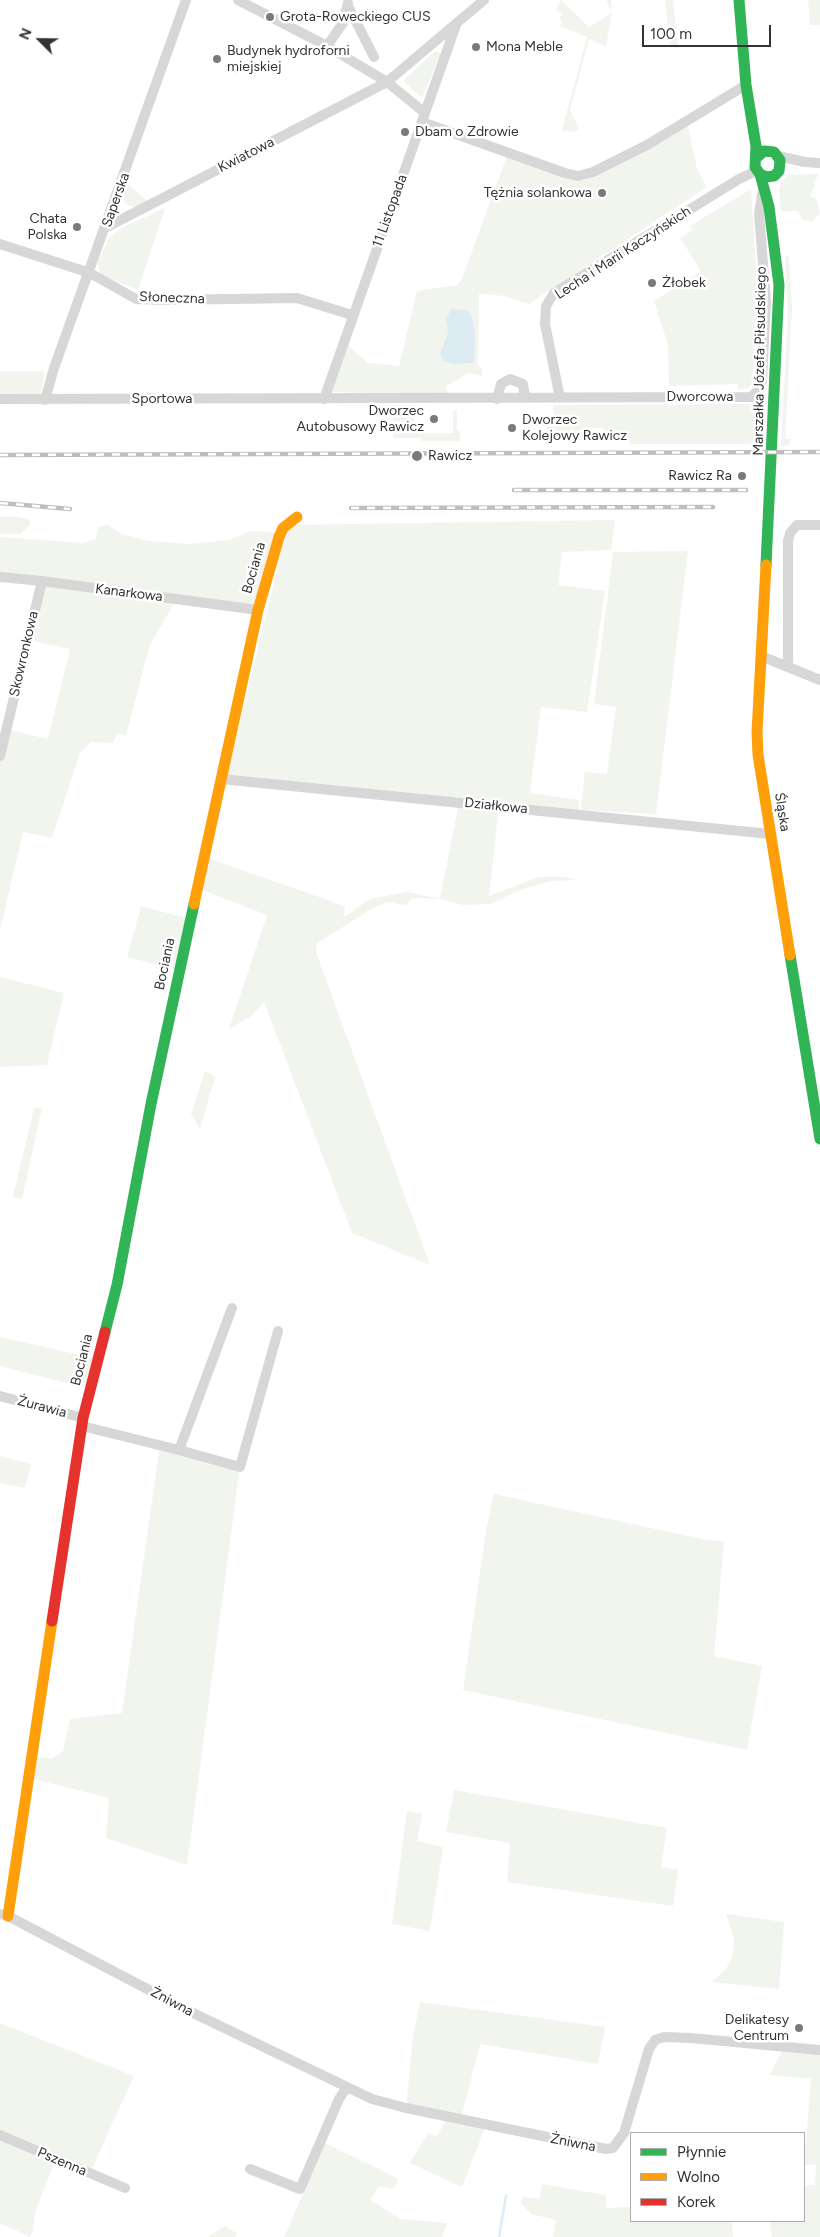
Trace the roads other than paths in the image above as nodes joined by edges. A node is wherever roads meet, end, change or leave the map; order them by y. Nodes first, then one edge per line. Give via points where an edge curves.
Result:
1 (186, 0) edge
2 (238, 0) edge
3 (484, 0) edge
4 (739, 0) edge
5 (348, 3) edge
6 (456, 24) junction
7 (327, 46) junction
8 (374, 57) dead end
9 (387, 82) junction
10 (746, 85) junction
11 (423, 118) junction
12 (753, 125) junction
13 (773, 153) junction
14 (756, 158) junction
15 (805, 162) junction
16 (820, 163) edge
17 (758, 172) junction
18 (776, 173) junction
19 (763, 189) junction
20 (769, 207) junction
21 (105, 228) junction
22 (0, 244) edge
23 (90, 273) junction
24 (352, 316) junction
25 (324, 398) junction
26 (525, 398) junction
27 (560, 398) junction
28 (0, 399) edge
29 (497, 399) junction
30 (45, 400) junction
31 (770, 486) joint
32 (297, 517) dead end
33 (820, 525) edge
34 (0, 577) edge
35 (42, 581) junction
36 (258, 610) junction
37 (760, 656) junction
38 (788, 667) junction
39 (820, 680) edge
40 (0, 756) edge
41 (221, 779) junction
42 (770, 834) junction
43 (820, 1138) edge
44 (232, 1308) dead end
45 (278, 1331) dead end
46 (0, 1396) edge
47 (83, 1422) junction
48 (179, 1450) junction
49 (4, 1915) edge
50 (820, 2050) edge
51 (347, 2087) junction
52 (0, 2135) edge
53 (250, 2169) dead end
54 (125, 2188) dead end

1 - 21 street, Saperska
2 - 7 street
3 - 6 street, Kwiatowa
4 - 10 street
5 - 7 street via 343,23
5 - 8 street
6 - 9 street, Kwiatowa
6 - 11 street, 11 Listopada
7 - 9 street
9 - 11 street
9 - 21 street, Kwiatowa
10 - 11 street via 647,145 578,176
10 - 12 street
11 - 24 street, 11 Listopada
12 - 13 street
12 - 14 street
13 - 14 street via 761,152
13 - 15 street
13 - 18 street via 780,166
14 - 17 street
15 - 16 street
15 - 18 street
17 - 18 street via 766,177
17 - 19 street, Marszałka Józefa Piłsudskiego
17 - 27 street, Lecha i Marii Kaczyńskich via 738,179 554,294 546,306 545,324
18 - 20 street, Marszałka Józefa Piłsudskiego via 770,189
19 - 20 street, Marszałka Józefa Piłsudskiego
19 - 27 street, Dworcowa via 759,214 766,301 761,385 757,392 751,397
20 - 31 street, Marszałka Józefa Piłsudskiego via 779,285
21 - 23 street, Saperska
22 - 23 street, Słoneczna
23 - 24 street, Słoneczna via 136,298 297,298
23 - 30 street, Saperska
24 - 25 street, 11 Listopada
25 - 29 street, Dworcowa
25 - 30 street, Sportowa
26 - 27 street, Dworcowa
26 - 29 street, Dworcowa
26 - 29 street via 523,384 510,379 501,384
28 - 30 street, Sportowa
31 - 37 street, Śląska
32 - 36 street, Bociania via 278,536
33 - 38 street via 797,526 788,541
34 - 35 street, Kanarkowa
35 - 36 street, Kanarkowa
35 - 40 street, Skowronkowa
36 - 41 street, Bociania
37 - 38 street
37 - 42 street, Śląska via 758,755
38 - 39 street
41 - 42 street, Działkowa
41 - 47 street, Bociania via 151,1104 116,1285
42 - 43 street, Śląska
44 - 48 street
45 - 48 street via 240,1467
46 - 47 street, Żurawia
47 - 48 street
47 - 49 street, Bociania
49 - 51 street, Żniwna via 191,2012
50 - 51 street, Żniwna via 691,2038 655,2040 649,2049 624,2133 613,2148 606,2149 406,2108 372,2099
51 - 53 street via 300,2189
52 - 54 street, Pszenna

